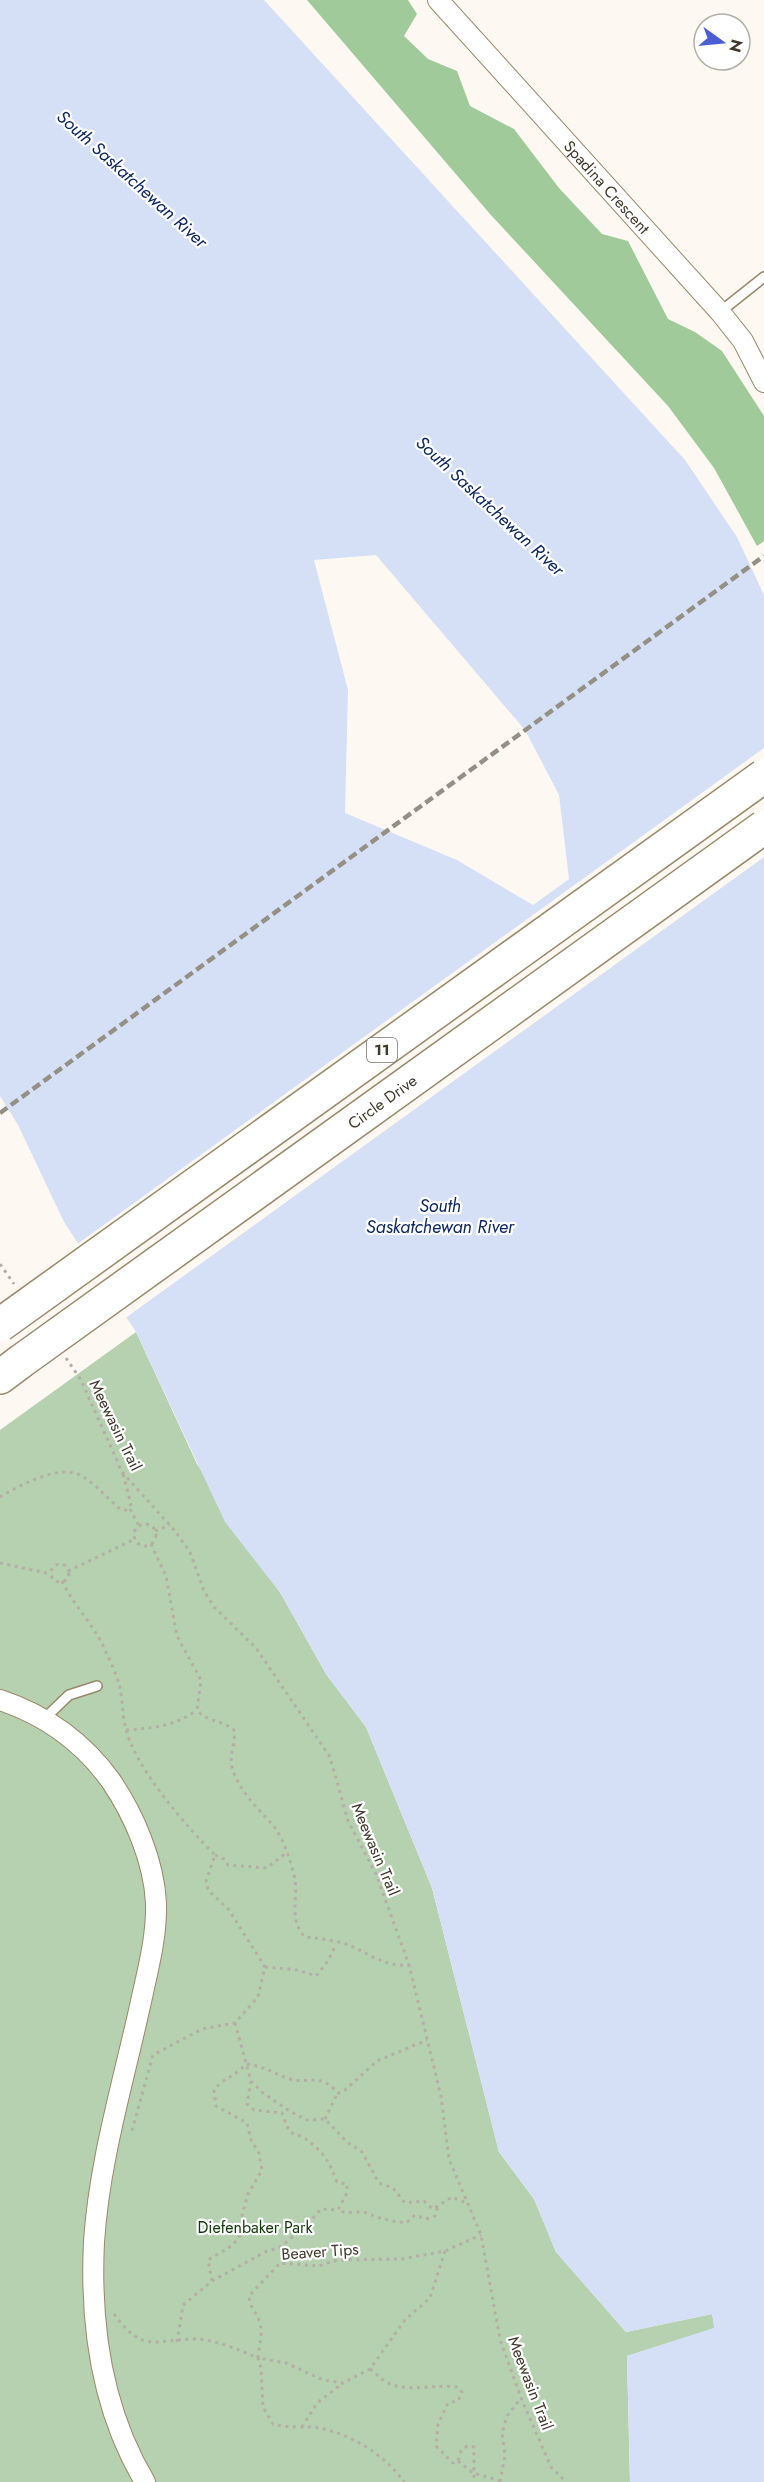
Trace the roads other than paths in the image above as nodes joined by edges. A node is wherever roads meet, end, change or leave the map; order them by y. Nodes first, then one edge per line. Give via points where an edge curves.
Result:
1 (438, 0) edge
2 (764, 277) edge
3 (720, 312) junction
4 (764, 382) edge
5 (764, 776) edge
6 (764, 827) edge
7 (0, 1325) edge
8 (10, 1370) edge
9 (97, 1686) dead end
10 (0, 1700) edge
11 (44, 1719) junction
12 (145, 2482) edge

1 - 3 street, Spadina Crescent
2 - 3 lane
3 - 4 street, Spadina Crescent via 743,341
5 - 7 highway, 11, bridge
6 - 8 highway, Circle Drive / 11, bridge
9 - 11 lane via 69,1695
10 - 11 street via 24,1707
11 - 12 street via 82,1748 126,1803 140,1837 156,1902 151,1956 101,2186 94,2241 93,2299 98,2347 111,2404

